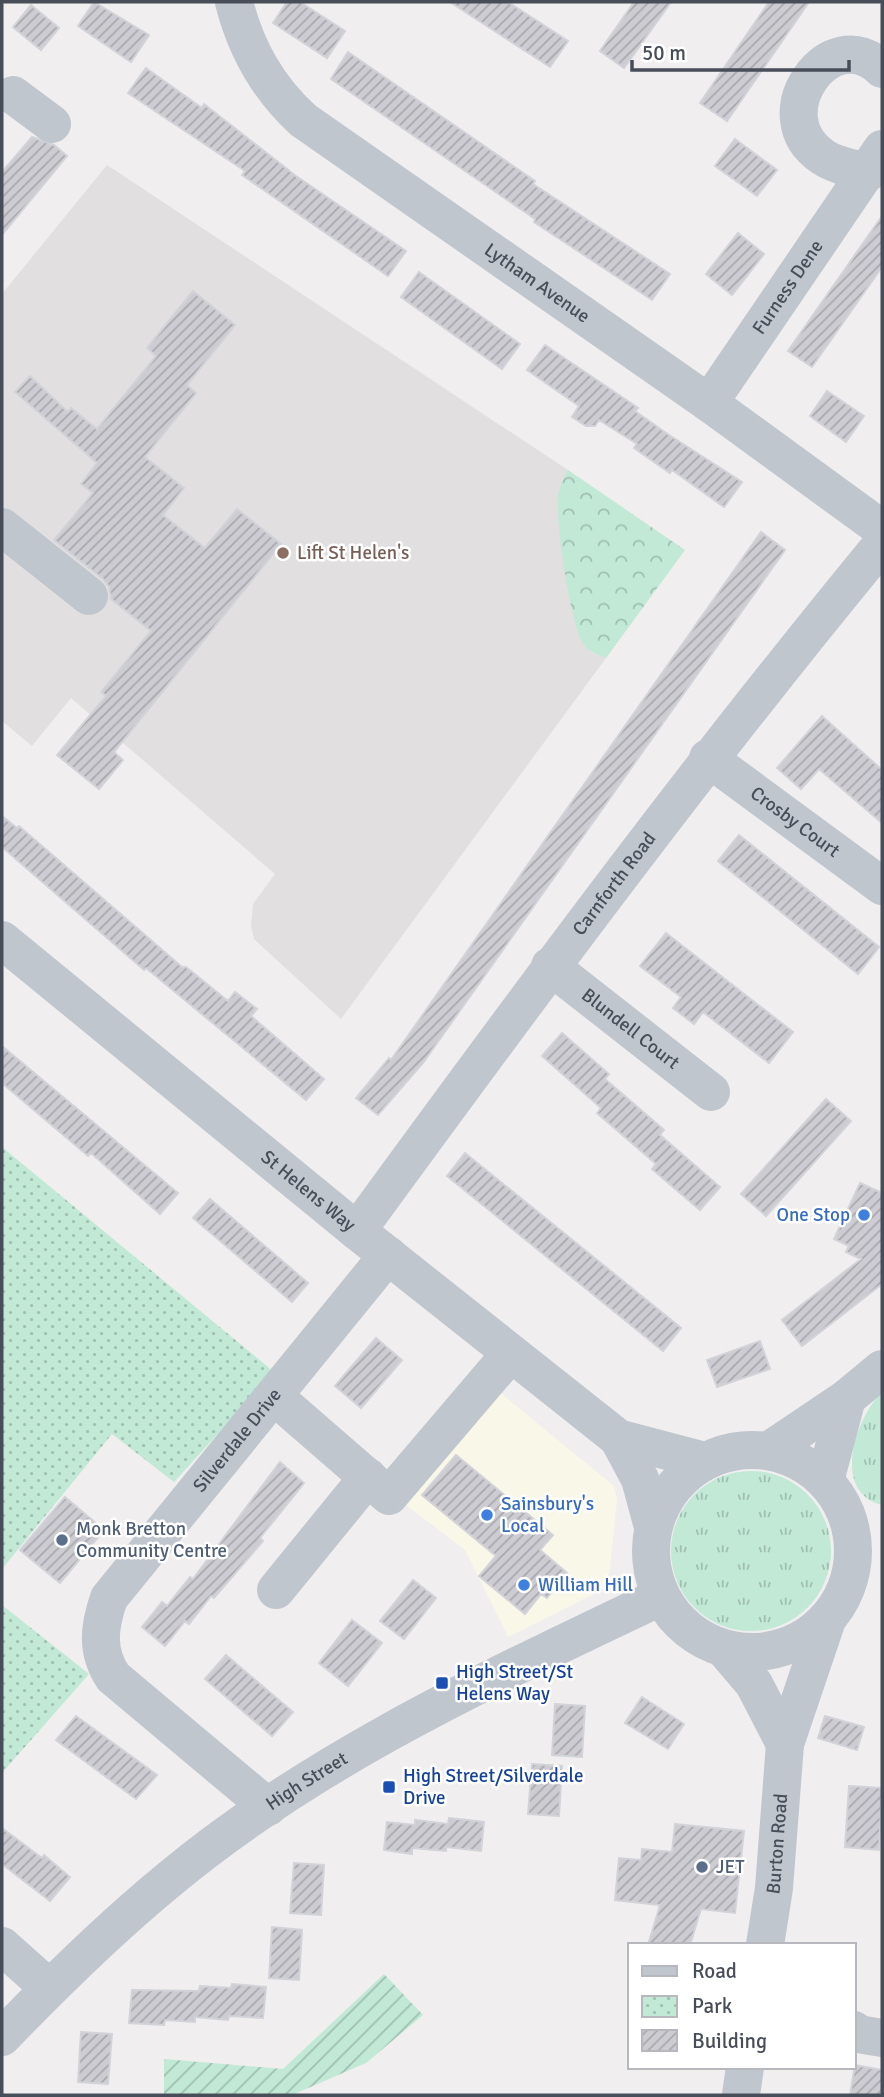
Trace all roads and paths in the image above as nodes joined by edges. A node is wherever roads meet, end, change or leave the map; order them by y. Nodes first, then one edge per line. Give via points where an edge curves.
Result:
1 (234, 2) edge
2 (882, 69) edge
3 (6, 96) edge
4 (52, 124) dead end
5 (876, 161) edge
6 (709, 403) junction
7 (2, 527) edge
8 (882, 530) edge
9 (882, 544) edge
10 (870, 579) edge
11 (89, 596) dead end
12 (708, 758) junction
13 (882, 886) edge
14 (2, 940) edge
15 (550, 966) junction
16 (711, 1092) dead end
17 (357, 1231) junction
18 (388, 1255) junction
19 (510, 1354) junction
20 (882, 1369) edge
21 (275, 1397) junction
22 (847, 1398) junction
23 (618, 1438) junction
24 (768, 1451) junction
25 (705, 1461) junction
26 (368, 1477) junction
27 (834, 1494) junction
28 (653, 1527) junction
29 (882, 1529) edge
30 (882, 1571) edge
31 (276, 1590) dead end
32 (660, 1597) junction
33 (834, 1610) junction
34 (725, 1650) junction
35 (785, 1744) junction
36 (268, 1807) junction
37 (765, 1943) edge
38 (2, 1946) edge
39 (49, 1988) junction
40 (856, 2032) edge
41 (2, 2037) edge
42 (882, 2039) edge
43 (745, 2069) edge
44 (741, 2095) edge

1 - 6 street, Lytham Avenue via 247,46 261,72 279,99 303,120
2 - 5 street, Furness Dene via 851,55 826,61 807,80 797,108 804,136 821,156 843,166
3 - 4 street
5 - 6 street, Furness Dene
6 - 8 street, Lytham Avenue
7 - 11 street
9 - 10 street, Carnforth Road
10 - 12 street, Carnforth Road
12 - 13 street, Crosby Court
12 - 15 street, Carnforth Road
14 - 17 street, St Helens Way
15 - 16 street, Blundell Court
15 - 17 street, Carnforth Road
17 - 18 street, St Helens Way
18 - 19 street, St Helens Way
18 - 21 street, Silverdale Drive
19 - 23 street, St Helens Way
19 - 26 street via 389,1496
20 - 22 street
21 - 26 street
21 - 36 street, Silverdale Drive via 109,1598 102,1620 87,1638 113,1677
22 - 24 street
22 - 27 street
23 - 25 street, St Helens Way
23 - 28 street, St Helens Way via 640,1479
24 - 25 street via 736,1452
24 - 27 street via 799,1461
25 - 28 street via 672,1489
26 - 31 street
27 - 29 street via 861,1522
27 - 33 street via 851,1530 853,1554 850,1577
28 - 32 street via 652,1574
30 - 33 street
32 - 34 street via 690,1632
32 - 36 street, High Street via 475,1685
33 - 34 street via 806,1637 780,1649
33 - 35 street, Burton Road
34 - 35 street via 754,1684
35 - 37 street, Burton Road
36 - 39 street, High Street via 172,1876
38 - 39 street
39 - 41 street, High Street
40 - 42 street
43 - 44 street

